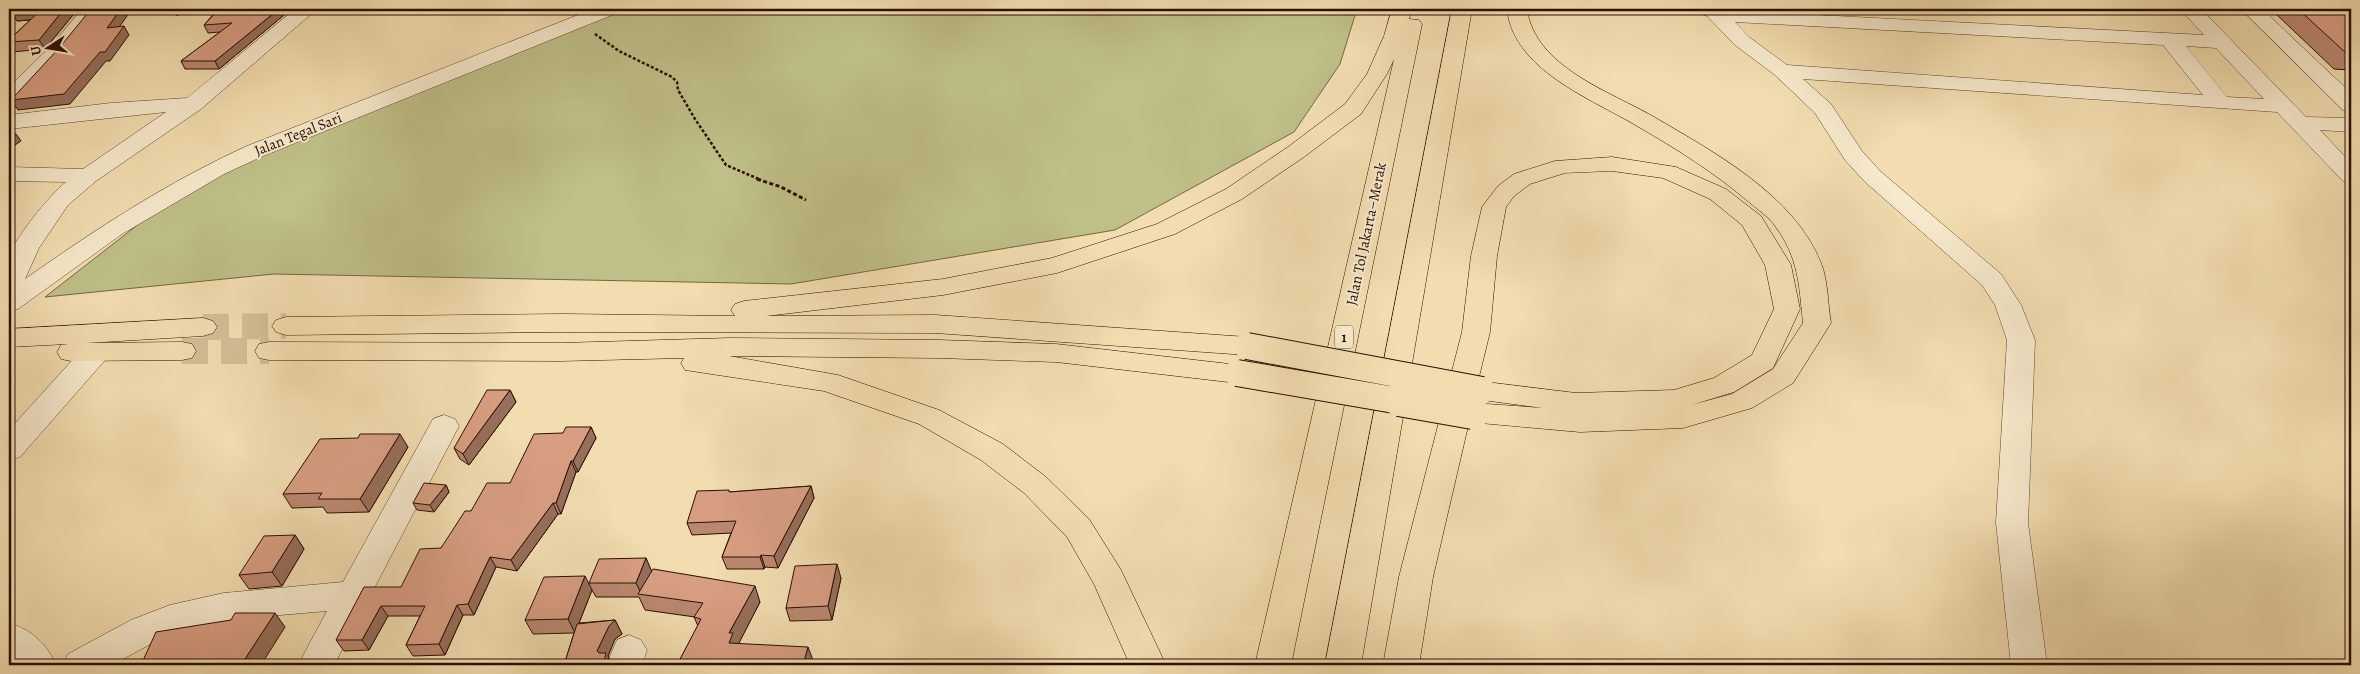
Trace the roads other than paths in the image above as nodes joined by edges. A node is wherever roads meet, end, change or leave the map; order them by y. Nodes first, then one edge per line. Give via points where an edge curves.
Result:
1 (92, 9) edge
2 (307, 9) edge
3 (610, 9) edge
4 (1402, 9) edge
5 (1416, 9) edge
6 (1462, 9) edge
7 (1517, 9) edge
8 (2190, 9) edge
9 (2251, 9) edge
10 (1710, 11) edge
11 (2170, 40) junction
12 (2222, 42) junction
13 (1782, 71) junction
14 (9, 99) edge
15 (2221, 103) junction
16 (193, 104) junction
17 (2351, 105) edge
18 (2284, 106) junction
19 (9, 122) edge
20 (2301, 123) junction
21 (2351, 126) edge
22 (9, 174) edge
23 (88, 176) junction
24 (2351, 176) edge
25 (9, 286) edge
26 (9, 302) edge
27 (563, 323) junction
28 (286, 326) tunnel mouth
29 (203, 327) tunnel mouth
30 (9, 338) edge
31 (9, 351) edge
32 (182, 351) tunnel mouth
33 (269, 351) tunnel mouth
34 (96, 352) junction
35 (561, 352) junction
36 (1477, 401) junction
37 (444, 426) dead end
38 (9, 449) edge
39 (354, 595) junction
40 (9, 637) edge
41 (38, 665) edge
42 (81, 665) edge
43 (316, 665) edge
44 (1148, 665) edge
45 (1273, 665) edge
46 (1343, 665) edge
47 (1401, 665) edge
48 (2029, 665) edge

1 - 14 street via 57,51
2 - 16 street
3 - 26 street, Jalan Tegal Sari via 216,169 113,229
4 - 27 highway via 1377,74 1353,109 1234,194 1166,229 1057,266 943,287 746,310
5 - 45 highway, Jalan Tol Jakarta–Merak / 1
6 - 46 highway
7 - 36 highway via 1530,45 1549,64 1583,88 1725,170 1785,221 1809,264 1817,323 1783,376 1742,401 1684,418 1580,422
8 - 12 street
9 - 17 street
10 - 11 street via 1731,16
10 - 13 street via 1742,41
11 - 12 street
11 - 15 street
12 - 18 street
13 - 15 street
13 - 48 street via 1823,109 1853,155 1872,176 1992,280 2008,305 2021,340 2012,523
15 - 18 street
16 - 19 street
16 - 23 street
18 - 20 street
20 - 21 street
20 - 24 street
22 - 23 street
23 - 25 street via 49,212 26,248
27 - 28 highway
27 - 36 highway, bridge via 738,326 935,324 1247,346
29 - 30 highway
31 - 34 highway
32 - 34 highway
33 - 35 highway
34 - 38 street
35 - 36 highway, bridge via 731,347 1056,353
35 - 44 highway via 725,365 828,382 929,417 992,452 1035,485 1078,528 1108,579
36 - 47 highway via 1675,400 1724,385 1763,361 1787,309 1778,266 1752,221 1718,194 1668,172 1612,164 1563,166 1522,179 1506,191 1494,208 1484,256 1476,332 1416,577
37 - 39 street
39 - 42 street via 183,615 154,625
39 - 43 street
40 - 41 street via 27,649

